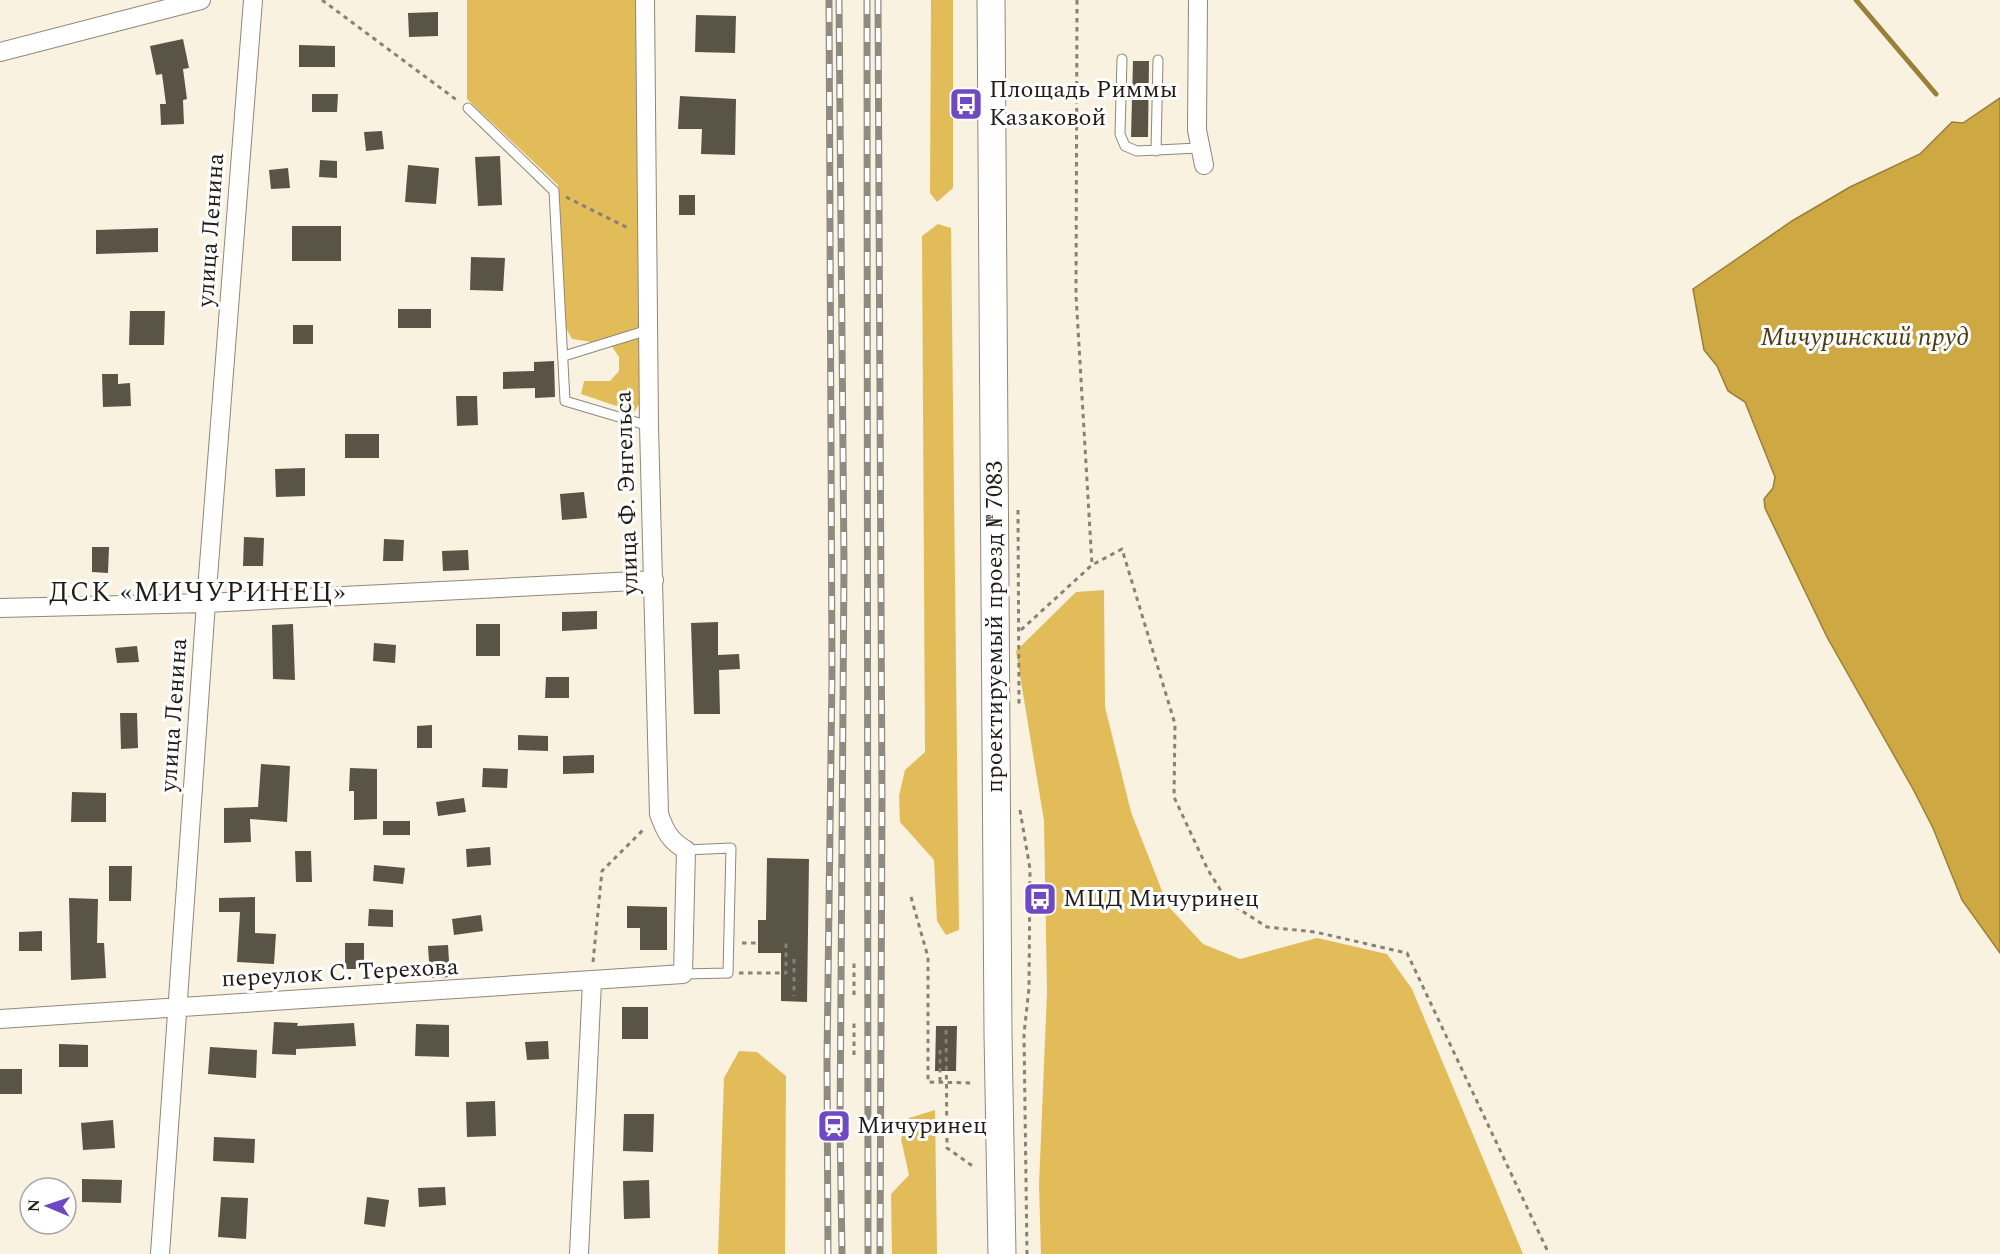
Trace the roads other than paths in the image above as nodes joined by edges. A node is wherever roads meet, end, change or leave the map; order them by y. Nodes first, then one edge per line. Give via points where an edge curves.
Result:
1 (201, 0) edge
2 (253, 0) edge
3 (645, 0) edge
4 (991, 0) edge
5 (1198, 0) edge
6 (0, 52) edge
7 (1122, 59) dead end
8 (1158, 60) dead end
9 (468, 108) road end
10 (1156, 151) junction
11 (1201, 157) joint
12 (648, 330) junction
13 (564, 356) junction
14 (649, 426) junction
15 (654, 580) junction
16 (206, 603) junction
17 (0, 608) edge
18 (686, 850) junction
19 (683, 974) junction
20 (592, 982) junction
21 (179, 1006) junction
22 (0, 1019) edge
23 (160, 1254) edge
24 (579, 1254) edge
25 (1002, 1254) edge

1 - 6 street
2 - 16 street, улица Ленина
3 - 12 street, улица Ф. Энгельса
4 - 25 main road, проектируемый проезд № 7083
5 - 11 street
7 - 10 lane via 1122,141 1130,150
8 - 10 lane
9 - 13 lane via 554,191 560,346
10 - 11 lane
12 - 13 lane
12 - 14 street, улица Ф. Энгельса
13 - 14 lane via 565,401
14 - 15 street, улица Ф. Энгельса
15 - 16 street
15 - 18 street, улица Ф. Энгельса via 659,814 664,830
16 - 17 street
16 - 21 street, улица Ленина
18 - 19 street
18 - 19 lane via 731,848 729,943 728,973
19 - 20 street, переулок С. Терехова
20 - 21 street, переулок С. Терехова
20 - 24 street
21 - 22 street, переулок С. Терехова
21 - 23 street, улица Ленина

